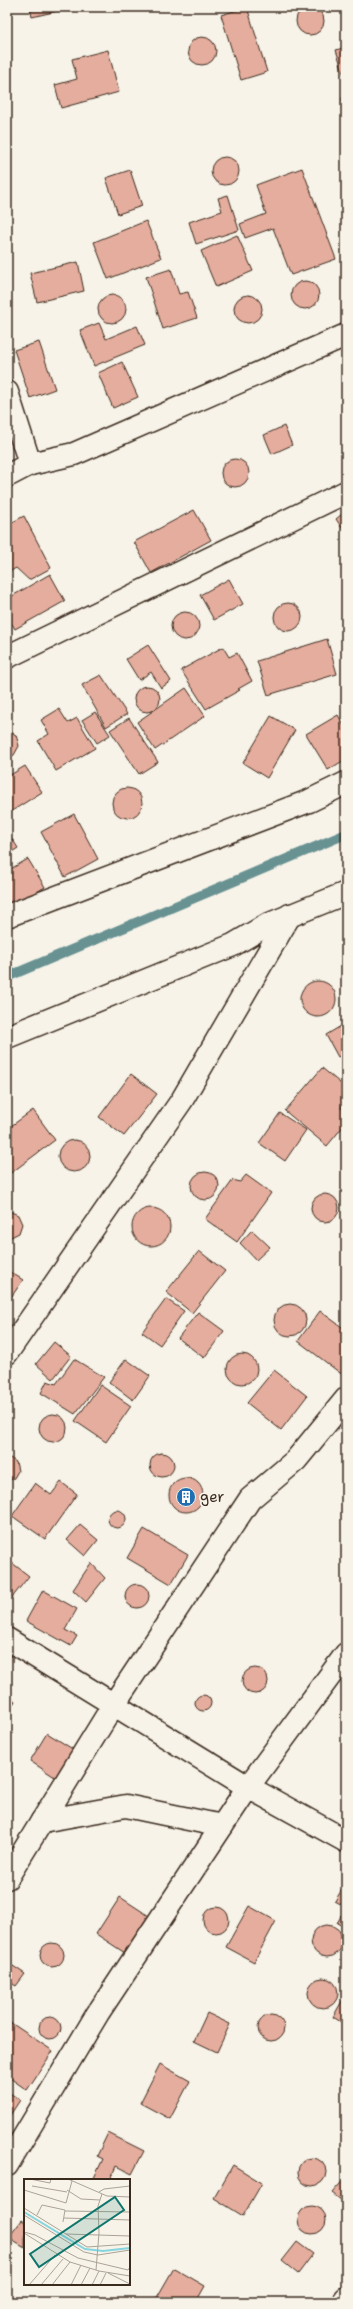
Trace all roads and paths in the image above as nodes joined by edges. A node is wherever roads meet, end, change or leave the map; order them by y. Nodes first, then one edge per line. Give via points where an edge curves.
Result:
1 (346, 335) edge
2 (7, 392) edge
3 (30, 464) junction
4 (7, 476) edge
5 (346, 492) edge
6 (7, 656) edge
7 (346, 783) edge
8 (346, 893) edge
9 (290, 915) junction
10 (7, 916) edge
11 (7, 1038) edge
12 (7, 1353) edge
13 (346, 1398) edge
14 (7, 1639) edge
15 (346, 1654) edge
16 (114, 1704) junction
17 (248, 1787) junction
18 (42, 1821) junction
19 (222, 1826) junction
20 (346, 1841) edge
21 (7, 1878) edge
22 (7, 2165) edge
23 (346, 2298) edge
24 (343, 2302) edge

1 - 3 street via 74,454
2 - 3 street
3 - 4 street
5 - 6 street
7 - 10 street via 309,800
8 - 9 street
9 - 11 street via 233,945
9 - 12 street via 182,1100
13 - 16 street via 296,1460 250,1499
14 - 16 street
15 - 17 street
16 - 17 street
16 - 18 street
17 - 19 street
17 - 20 street
18 - 19 street via 126,1806
18 - 21 street
19 - 22 street via 98,2013
23 - 24 street

